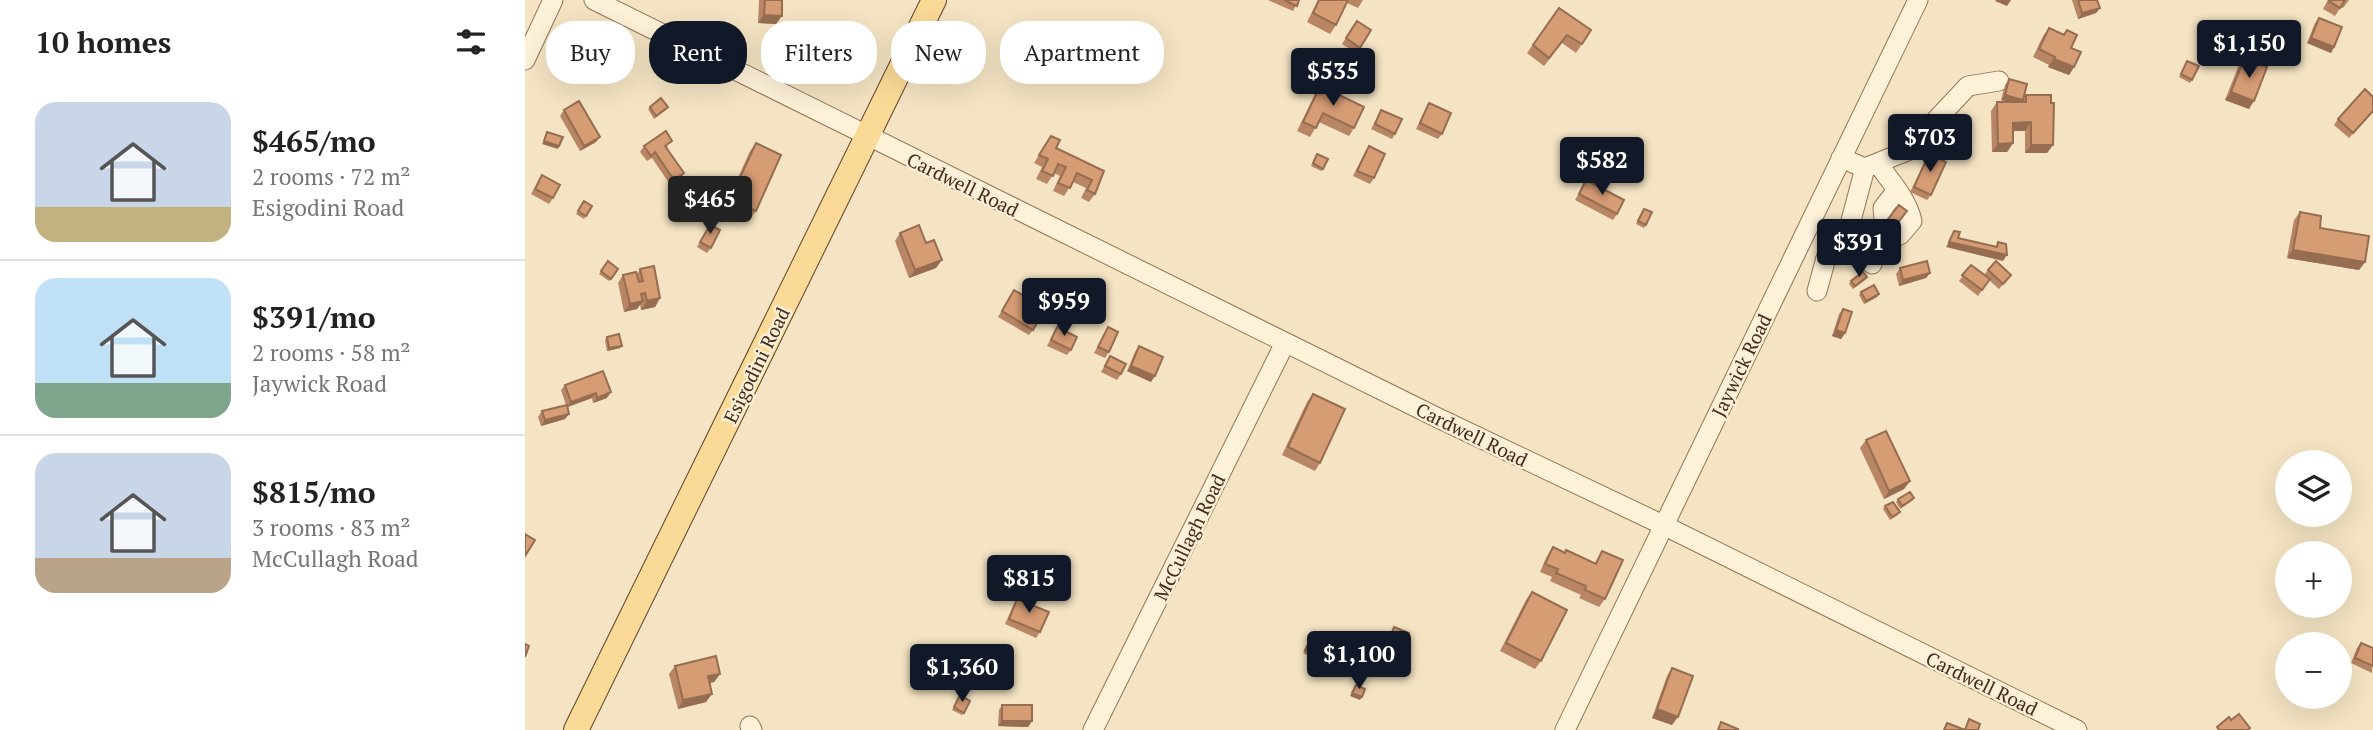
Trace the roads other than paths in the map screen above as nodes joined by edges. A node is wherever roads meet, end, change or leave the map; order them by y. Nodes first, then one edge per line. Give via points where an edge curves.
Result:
1 (553, 0) edge
2 (594, 0) edge
3 (934, 0) edge
4 (1918, 0) edge
5 (525, 60) edge
6 (1999, 81) dead end
7 (868, 137) junction
8 (1841, 158) junction
9 (1871, 166) junction
10 (1897, 190) dead end
11 (1850, 236) junction
12 (1872, 264) dead end
13 (1817, 291) dead end
14 (1285, 343) junction
15 (1663, 526) junction
16 (2050, 724) edge
17 (576, 730) edge
18 (1094, 730) edge
19 (1565, 730) edge
20 (2077, 730) edge

1 - 5 street
2 - 7 street, Cardwell Road
3 - 7 main road, Esigodini Road
4 - 8 street, Jaywick Road
6 - 9 street via 1968,86 1907,151
7 - 14 street, Cardwell Road
7 - 17 main road, Esigodini Road
8 - 9 street
8 - 15 street, Jaywick Road
9 - 10 street
9 - 11 street
11 - 12 street
11 - 13 street via 1826,258
14 - 15 street, Cardwell Road
14 - 18 street, McCullagh Road
15 - 16 street, Cardwell Road
15 - 19 street, Jaywick Road
16 - 20 street, Cardwell Road

